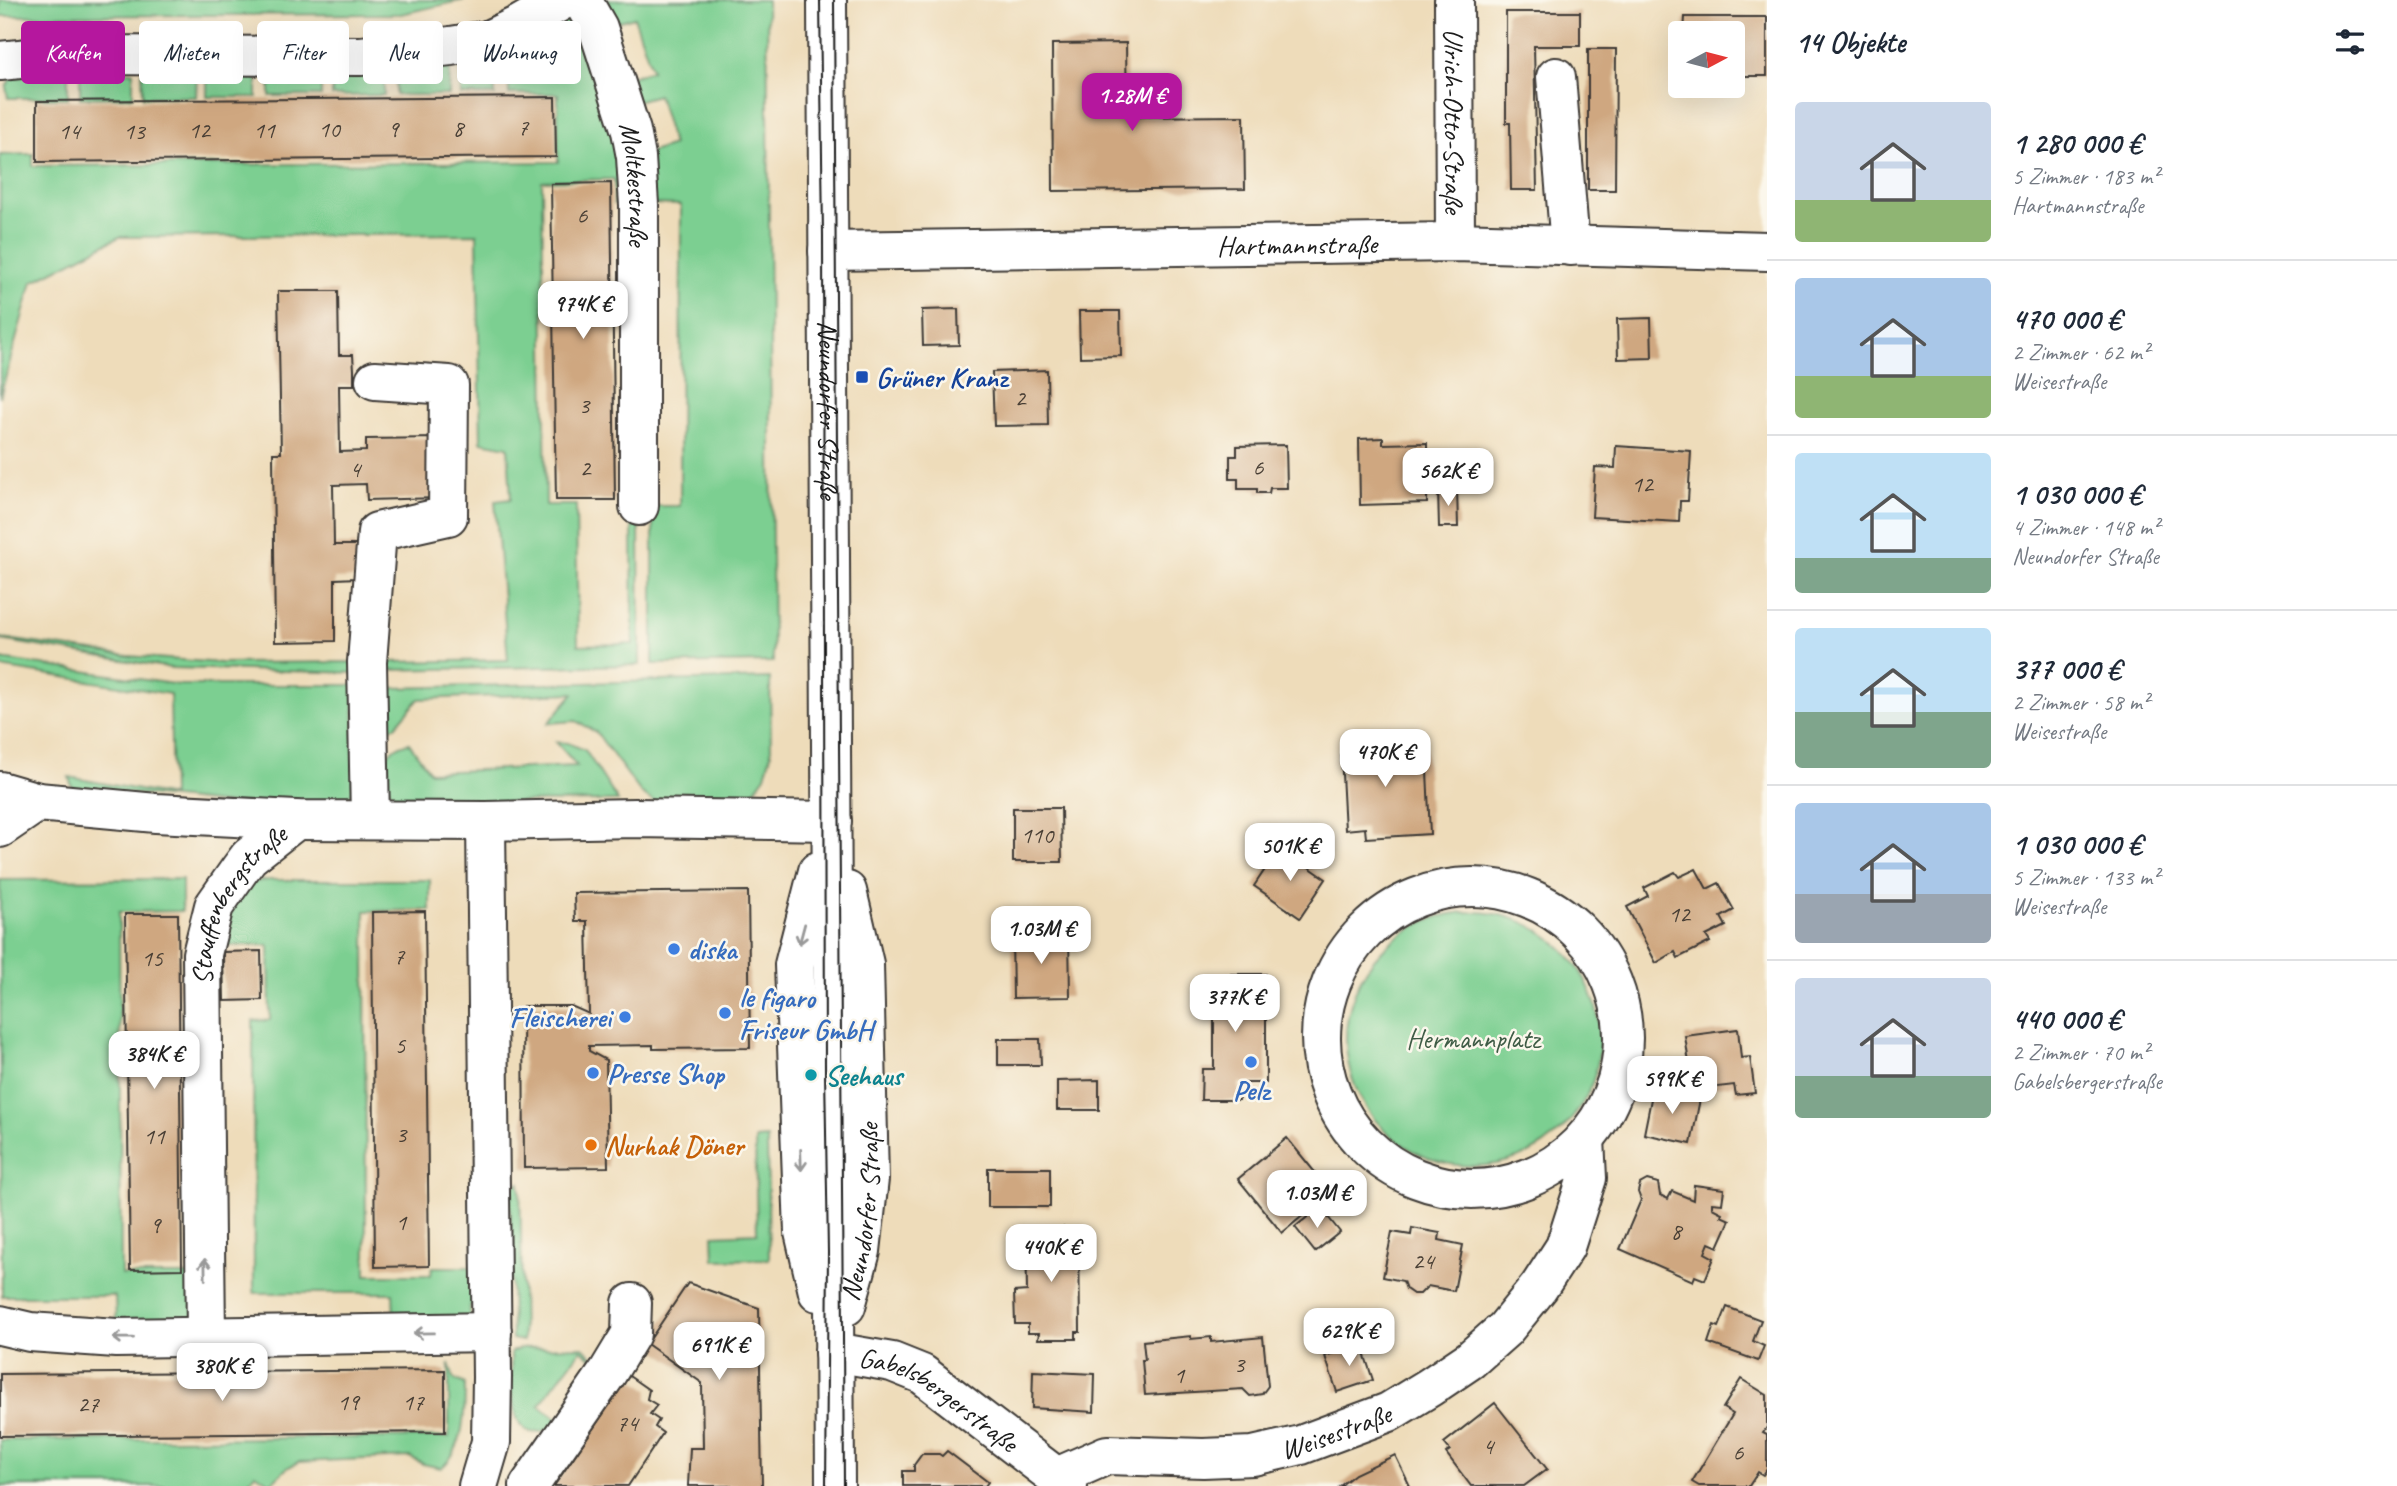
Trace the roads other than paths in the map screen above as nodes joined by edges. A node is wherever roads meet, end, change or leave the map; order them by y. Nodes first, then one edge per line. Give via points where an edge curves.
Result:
1 (562, 0) edge
2 (582, 0) edge
3 (827, 0) edge
4 (1454, 0) edge
5 (0, 61) edge
6 (1556, 77) dead end
7 (1455, 243) junction
8 (1570, 246) junction
9 (828, 251) junction
10 (1767, 251) edge
11 (376, 380) dead end
12 (639, 506) dead end
13 (0, 791) edge
14 (38, 802) junction
15 (370, 818) junction
16 (296, 820) junction
17 (486, 821) junction
18 (831, 821) junction
19 (0, 828) edge
20 (1585, 1139) junction
21 (632, 1303) dead end
22 (0, 1325) edge
23 (492, 1332) junction
24 (206, 1337) junction
25 (834, 1352) junction
26 (560, 1441) junction
27 (491, 1442) junction
28 (1062, 1481) edge
29 (478, 1486) edge
30 (529, 1486) edge
31 (835, 1486) edge

1 - 5 street via 488,40 400,52 361,56 59,55
2 - 12 street, Moltkestraße via 597,29 636,157
3 - 9 street, Neundorfer Straße
4 - 7 street, Ulrich-Otto-Straße
6 - 8 street
7 - 8 street, Hartmannstraße
7 - 9 street, Hartmannstraße
8 - 10 street, Hartmannstraße
9 - 18 street, Neundorfer Straße
11 - 15 street via 449,385 448,516 377,532 367,662
13 - 14 street, Stauffenbergstraße
14 - 16 street, Stauffenbergstraße
14 - 19 street
15 - 16 street, Stauffenbergstraße
15 - 17 street, Stauffenbergstraße
24 -> 16 street, Stauffenbergstraße via 202,954 214,906 249,857
17 - 18 street, Stauffenbergstraße
17 - 23 street
18 - 25 street, Neundorfer Straße via 864,964 869,1179 862,1251
18 -> 25 street, Neundorfer Straße via 793,965 804,1232
20 - 20 street via 1615,1088 1623,1029 1619,1000 1608,972 1573,925 1522,894 1463,886 1406,901 1359,937 1329,988 1321,1047 1336,1103 1351,1130 1371,1151 1395,1169 1423,1181 1481,1190 1538,1175
20 - 28 street, Weisestraße via 1587,1178 1565,1247 1505,1329 1430,1387 1389,1412 1301,1445 1253,1456 1107,1455
21 - 26 street via 631,1334
24 -> 22 street via 66,1336
23 -> 24 street
23 - 27 street
25 - 28 street, Gabelsbergerstraße via 891,1362 922,1374
25 - 31 street, Neundorfer Straße
26 - 27 street
26 - 30 street
27 - 29 street

